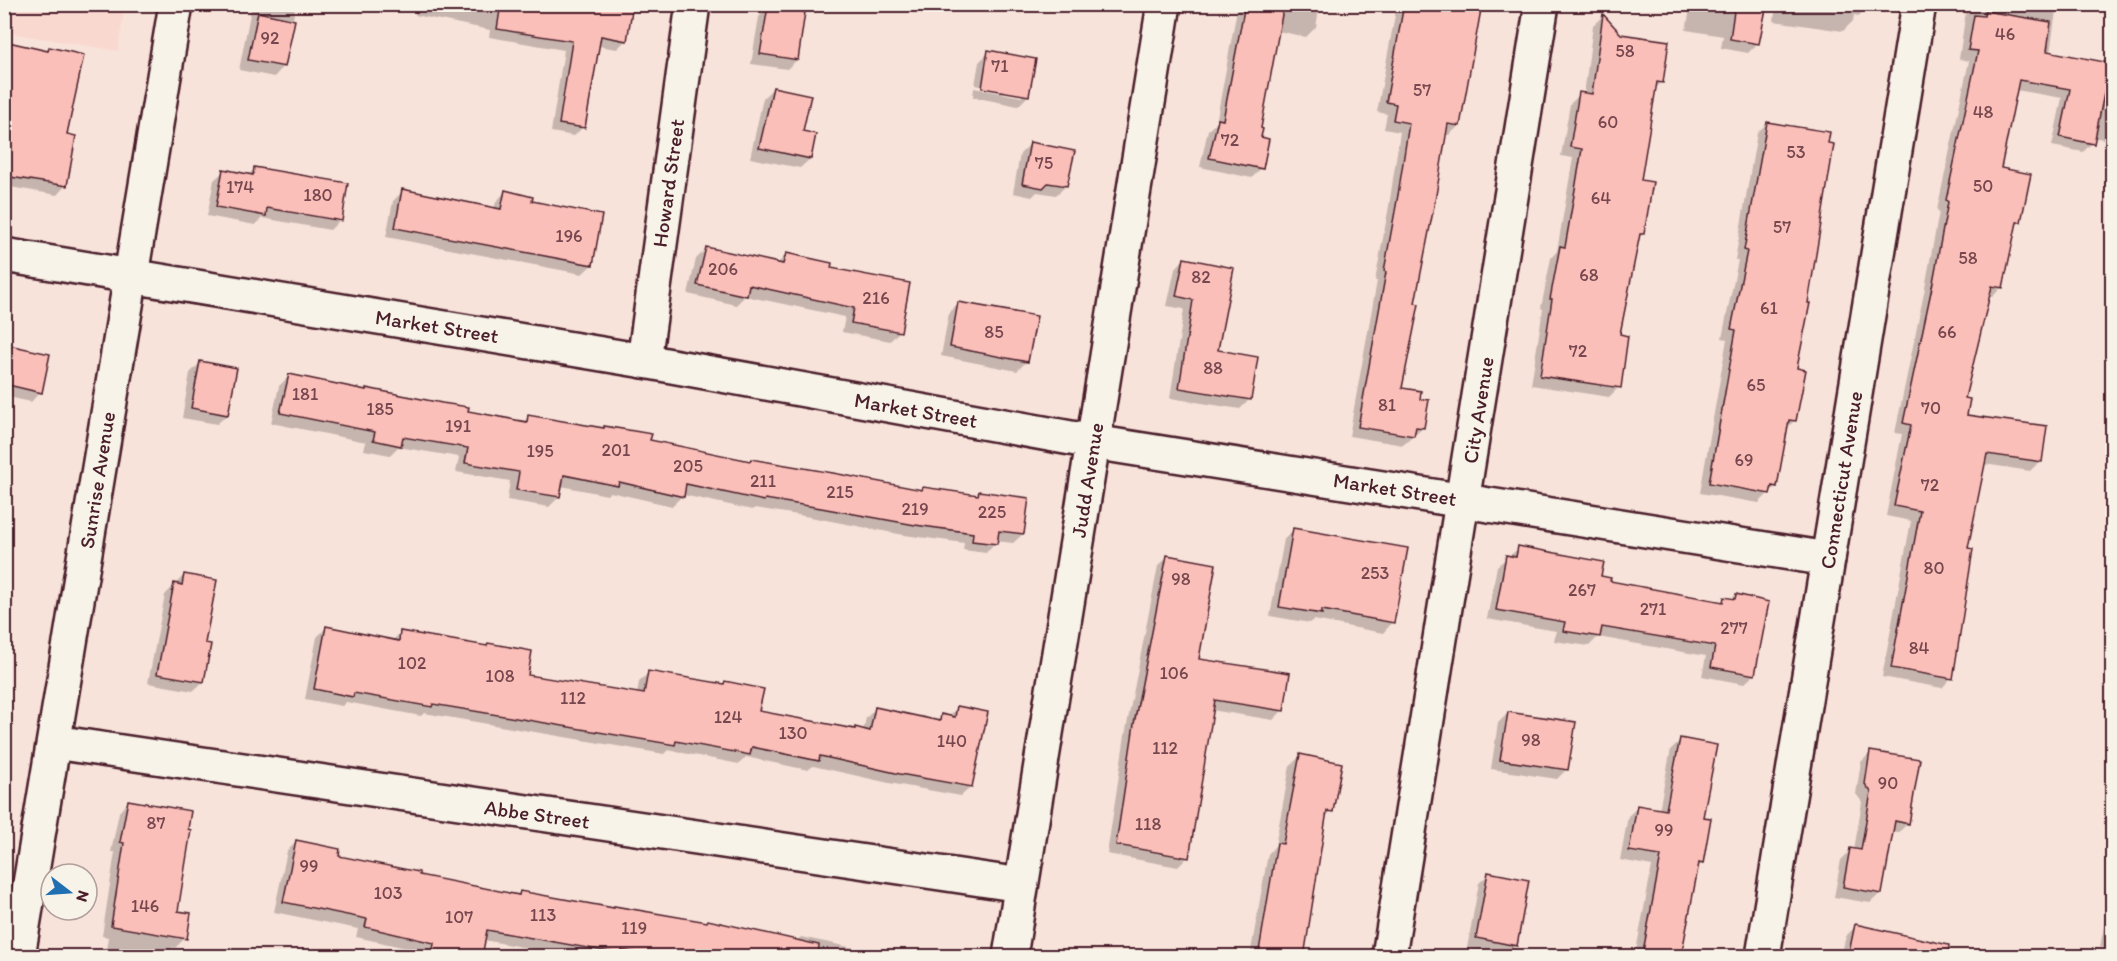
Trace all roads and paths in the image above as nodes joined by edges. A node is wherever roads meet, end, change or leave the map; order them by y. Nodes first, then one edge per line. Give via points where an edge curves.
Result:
1 (176, 4) edge
2 (693, 4) edge
3 (1164, 4) edge
4 (1542, 4) edge
5 (1919, 4) edge
6 (4, 255) edge
7 (130, 276) junction
8 (644, 361) junction
9 (1093, 442) junction
10 (1464, 500) junction
11 (1828, 559) junction
12 (54, 742) junction
13 (1021, 885) junction
14 (18, 957) edge
15 (1010, 957) edge
16 (1389, 957) edge
17 (1763, 957) edge

1 - 7 street, Sunrise Avenue
2 - 8 street, Howard Street
3 - 9 street, Judd Avenue
4 - 10 street, City Avenue
5 - 11 street, Connecticut Avenue
6 - 7 street, Market Street
7 - 8 street, Market Street
7 - 12 street, Sunrise Avenue
8 - 9 street, Market Street
9 - 10 street, Market Street
9 - 13 street, Judd Avenue
10 - 11 street, Market Street
10 - 16 street, City Avenue
11 - 17 street, Connecticut Avenue
12 - 13 street, Abbe Street
12 - 14 street, Sunrise Avenue
13 - 15 street, Judd Avenue

